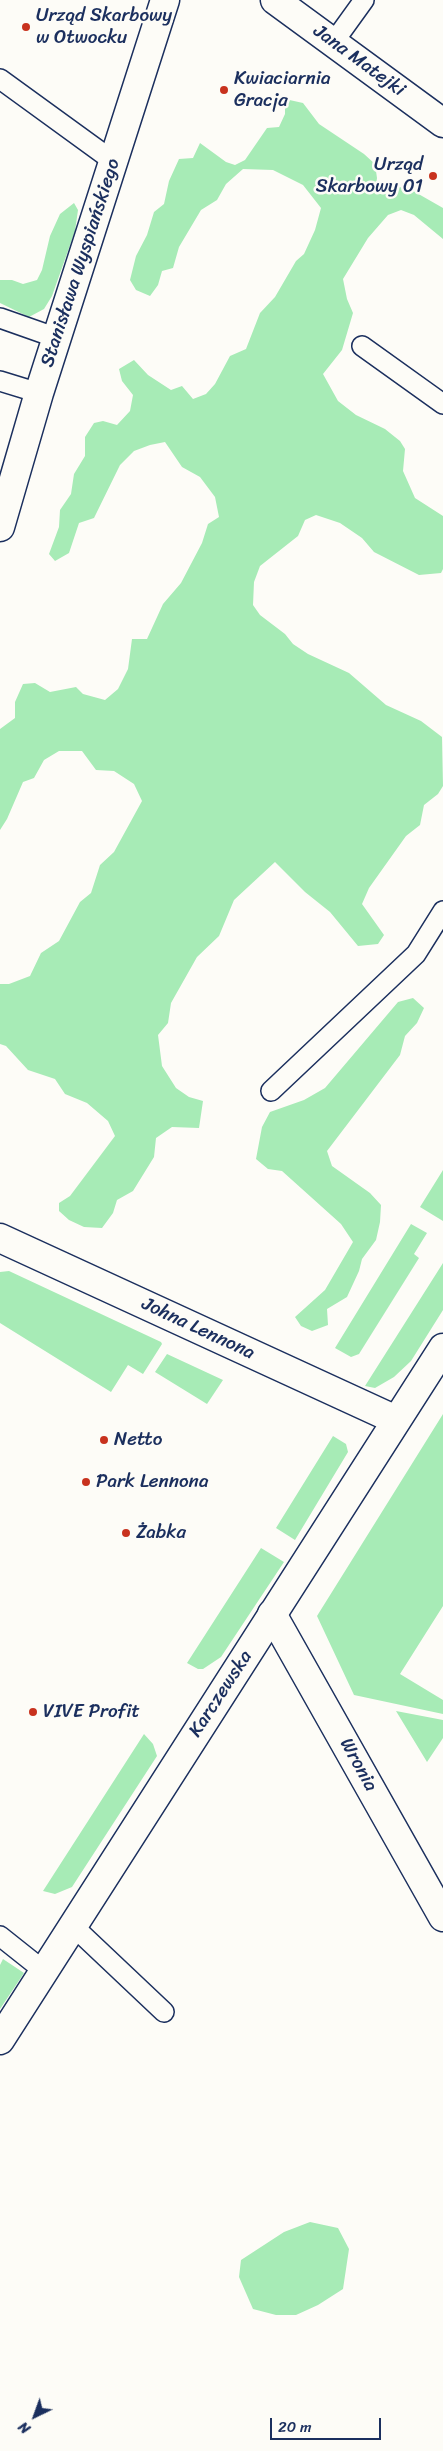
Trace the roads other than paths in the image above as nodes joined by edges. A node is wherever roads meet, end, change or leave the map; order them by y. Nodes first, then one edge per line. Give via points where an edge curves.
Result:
1 (165, 0) edge
2 (275, 0) edge
3 (364, 0) edge
4 (332, 43) junction
5 (0, 79) edge
6 (443, 123) edge
7 (114, 161) junction
8 (0, 318) edge
9 (57, 338) junction
10 (362, 346) dead end
11 (0, 380) edge
12 (39, 393) junction
13 (443, 404) edge
14 (0, 528) edge
15 (443, 912) edge
16 (272, 1091) dead end
17 (0, 1238) edge
18 (441, 1357) edge
19 (396, 1420) junction
20 (272, 1614) junction
21 (443, 1917) edge
22 (73, 1926) junction
23 (0, 1936) edge
24 (44, 1971) junction
25 (164, 2012) dead end
26 (0, 2040) edge

1 - 7 street, Stanisława Wyspiańskiego
2 - 4 street, Jana Matejki
3 - 4 lane
4 - 6 street, Jana Matejki
5 - 7 lane
7 - 9 street, Stanisława Wyspiańskiego
8 - 9 lane
9 - 12 street, Stanisława Wyspiańskiego
10 - 13 lane
11 - 12 lane
12 - 14 street, Stanisława Wyspiańskiego
15 - 16 lane via 416,954
17 - 19 street, Johna Lennona
18 - 19 street, Karczewska
19 - 20 street, Karczewska
20 - 21 street, Wronia
20 - 22 street, Karczewska
22 - 24 street, Karczewska
22 - 25 lane
23 - 24 lane
24 - 26 street, Karczewska

